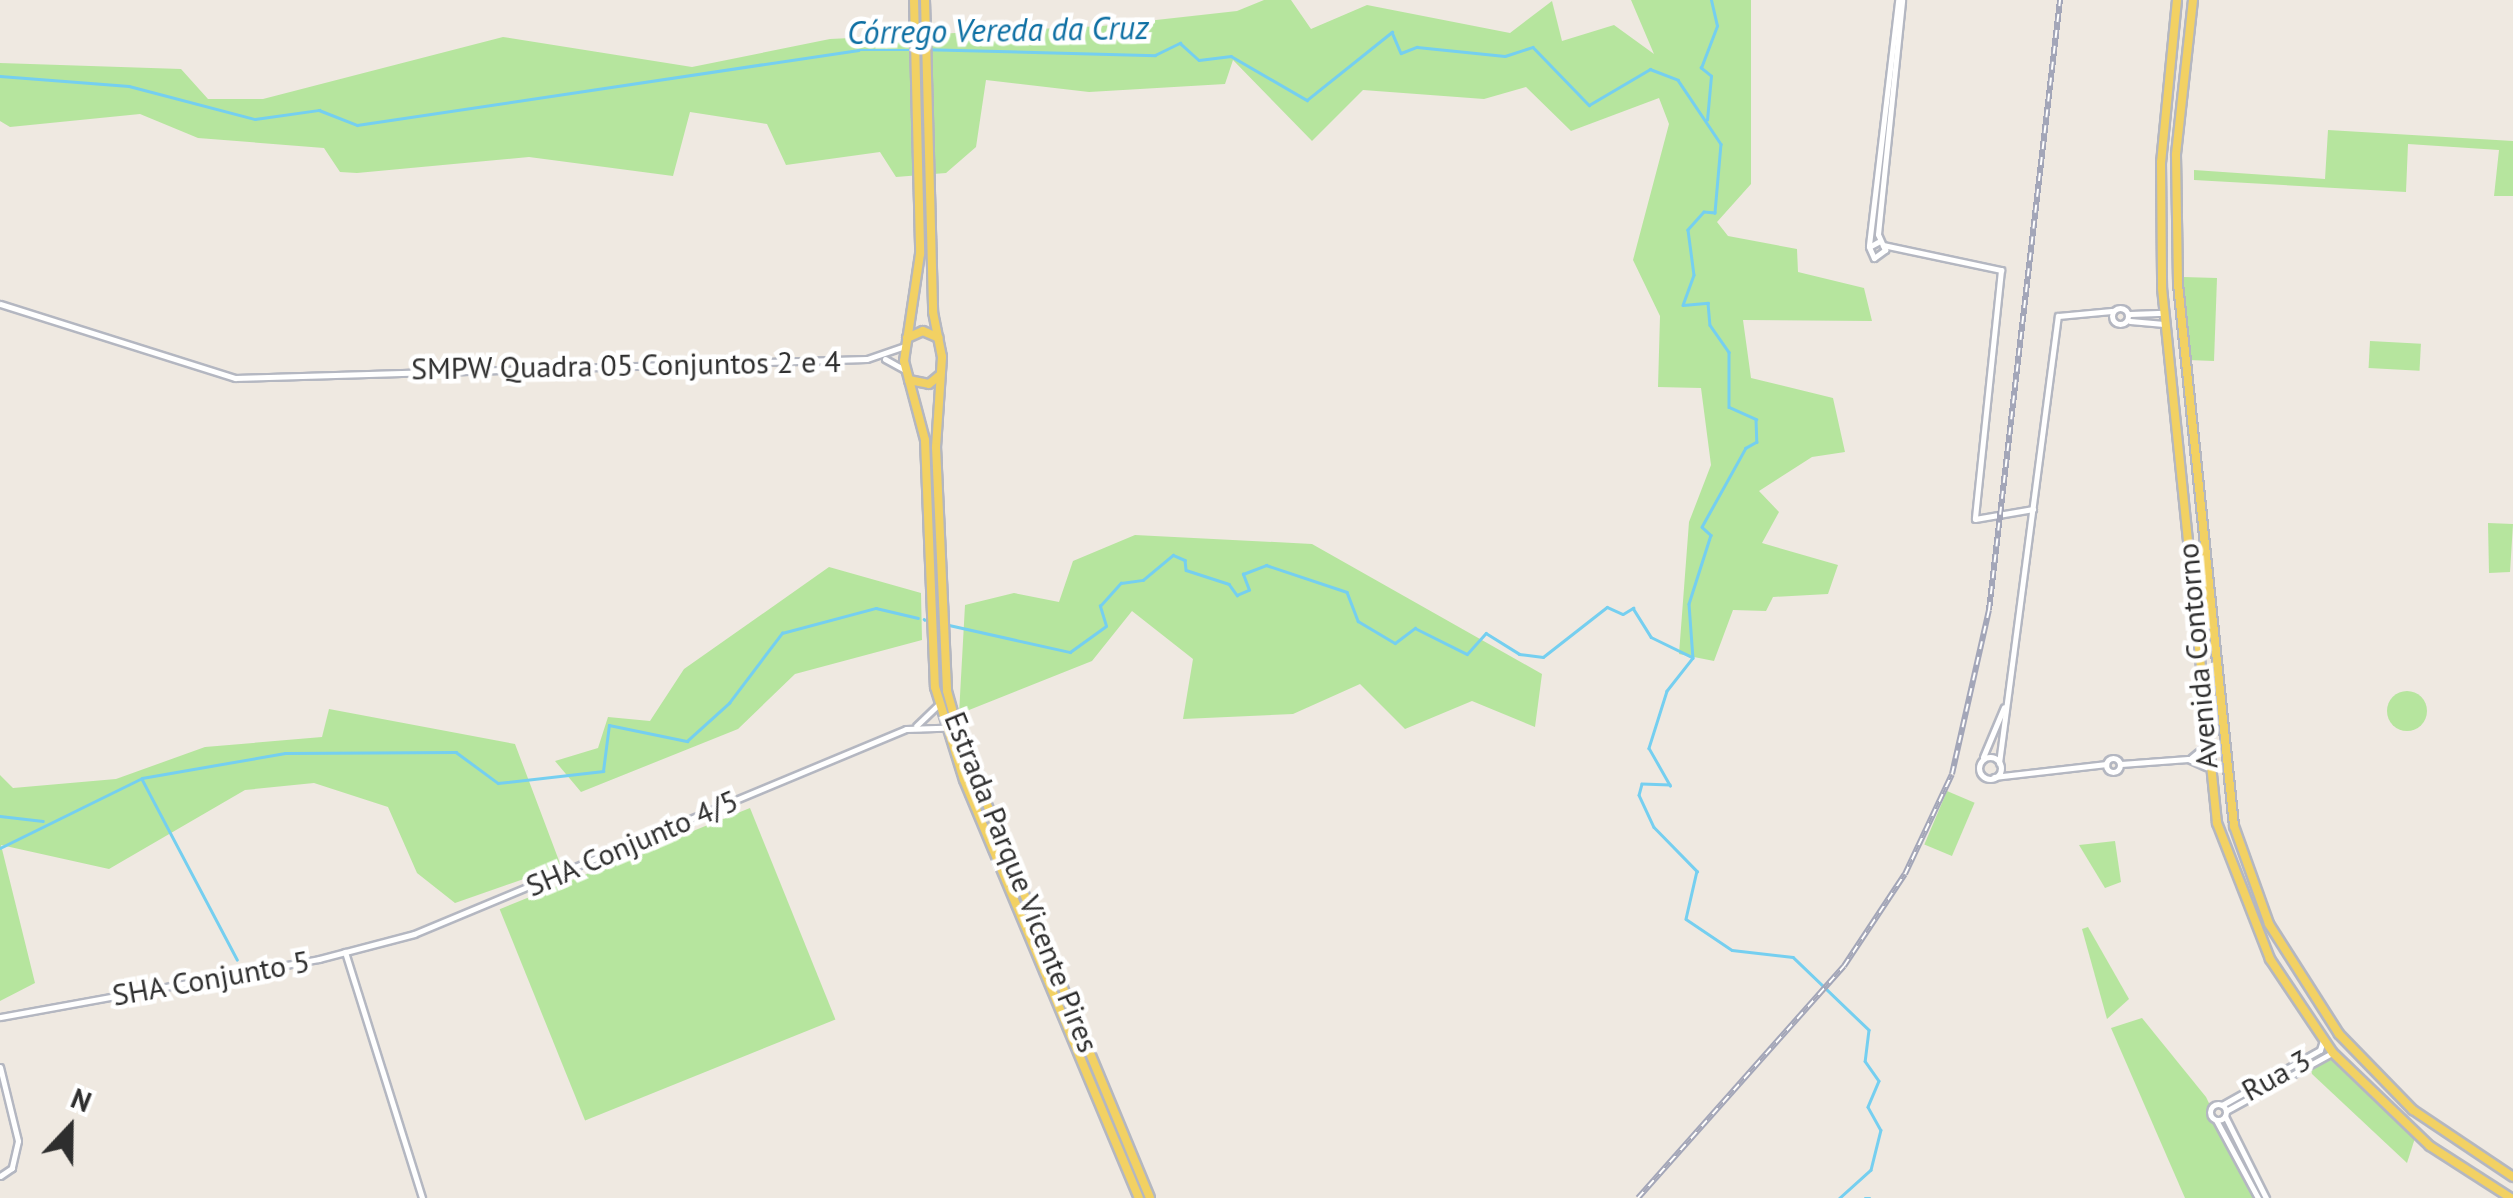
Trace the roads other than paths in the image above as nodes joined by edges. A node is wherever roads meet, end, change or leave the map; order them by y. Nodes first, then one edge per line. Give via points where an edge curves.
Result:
1 (914, 0) edge
2 (925, 0) edge
3 (1900, 0) edge
4 (2179, 0) edge
5 (2193, 0) edge
6 (2190, 12) junction
7 (921, 33) junction
8 (2160, 236) junction
9 (2176, 241) junction
10 (1881, 244) junction
11 (1869, 247) junction
12 (1906, 249) junction
13 (1883, 256) junction
14 (0, 304) edge
15 (2112, 311) junction
16 (2096, 313) junction
17 (2165, 313) junction
18 (2128, 318) junction
19 (2112, 320) junction
20 (2166, 325) junction
21 (938, 338) junction
22 (906, 342) junction
23 (882, 358) junction
24 (905, 370) junction
25 (379, 372) junction
26 (940, 376) junction
27 (909, 380) junction
28 (370, 382) dead end
29 (2171, 396) junction
30 (2189, 397) junction
31 (1977, 500) junction
32 (2033, 509) junction
33 (1992, 510) junction
34 (2188, 566) junction
35 (2202, 568) junction
36 (2189, 584) junction
37 (2204, 585) junction
38 (2006, 704) junction
39 (938, 705) junction
40 (916, 726) junction
41 (2218, 726) junction
42 (2202, 727) junction
43 (944, 728) junction
44 (2204, 747) junction
45 (1982, 759) junction
46 (2188, 759) junction
47 (2000, 764) junction
48 (2206, 767) junction
49 (2014, 772) junction
50 (1994, 778) junction
51 (2217, 823) junction
52 (2234, 826) junction
53 (1015, 900) junction
54 (1027, 902) junction
55 (1020, 915) junction
56 (1032, 916) junction
57 (346, 952) junction
58 (2306, 988) junction
59 (2290, 993) junction
60 (0, 1017) edge
61 (2323, 1040) junction
62 (2333, 1053) junction
63 (2359, 1057) junction
64 (0, 1068) edge
65 (2346, 1068) junction
66 (2224, 1111) junction
67 (2216, 1120) junction
68 (2487, 1164) junction
69 (2457, 1165) junction
70 (0, 1176) edge
71 (2513, 1177) edge
72 (422, 1198) edge
73 (1139, 1198) edge
74 (1150, 1198) edge
75 (2262, 1198) edge
76 (2511, 1198) edge

1 - 7 main road
2 - 7 main road
3 - 10 street
3 - 11 street
4 - 6 main road
4 - 8 main road, Avenida Contorno
5 - 6 main road, Avenida Contorno
6 - 9 main road, Avenida Contorno
7 - 21 main road
7 - 22 main road via 920,254
8 - 9 main road
8 - 17 main road, Avenida Contorno
9 - 30 main road, Avenida Contorno
10 - 11 street
10 - 12 street
10 - 13 street
11 - 13 street via 1874,258
12 - 13 street
12 - 31 street via 1991,262 2001,272
14 - 25 street, SMPW Quadra 05 Conjuntos 2 e 4 via 235,378
15 - 16 street
15 - 18 street
15 - 19 street
16 - 19 street
16 - 32 street via 2058,316
17 - 18 street
17 - 20 main road, Avenida Contorno
18 - 19 street
18 - 20 street
20 - 29 main road, Avenida Contorno
21 - 22 main road via 923,331
21 - 26 main road
22 - 23 street, SMPW Quadra 05 Conjuntos 2 e 4
22 - 24 main road
23 - 24 street, SMPW Quadra 05 Conjuntos 2 e 4
23 - 25 street, SMPW Quadra 05 Conjuntos 2 e 4
24 - 27 main road
25 - 28 street
26 - 27 main road via 929,384
26 - 54 main road, Estrada Parque Vicente Pires via 936,447 947,691
27 - 39 main road, Estrada Parque Vicente Pires via 926,440
29 - 30 main road
29 - 34 main road, Avenida Contorno
30 - 35 main road, Avenida Contorno
31 - 33 street
31 - 33 street via 1975,518
32 - 33 street
32 - 38 street
34 - 35 main road
34 - 36 main road, Avenida Contorno
35 - 37 main road, Avenida Contorno
36 - 37 main road via 2196,578
36 - 42 main road, Avenida Contorno
37 - 41 main road, Avenida Contorno
38 - 45 street
38 - 47 street
39 - 40 street, SHA Conjunto 4/5
39 - 43 main road, Estrada Parque Vicente Pires
40 - 43 street, SHA Conjunto 4/5
40 - 57 street, SHA Conjunto 4/5 via 422,931
41 - 42 main road
41 - 52 main road, Avenida Contorno
42 - 44 main road, Avenida Contorno
43 - 53 main road, Estrada Parque Vicente Pires
44 - 46 street
44 - 48 main road, Avenida Contorno
45 - 47 street
45 - 50 street via 1980,773
46 - 48 street
46 - 49 street via 2120,764 2114,757 2106,764
47 - 49 street
47 - 50 street
48 - 51 main road, Avenida Contorno
49 - 50 street
51 - 52 main road
51 - 59 main road, Avenida Contorno via 2254,927
52 - 58 main road, Avenida Contorno via 2262,910
53 - 54 main road
53 - 55 main road, Estrada Parque Vicente Pires
54 - 56 main road, Estrada Parque Vicente Pires
55 - 56 main road
55 - 73 main road, Estrada Parque Vicente Pires
56 - 74 main road, Estrada Parque Vicente Pires
57 - 60 street, SHA Conjunto 5
57 - 72 street, SHA Conjunto 5
58 - 59 main road
58 - 63 main road, Avenida Contorno
59 - 61 main road, Avenida Contorno
61 - 62 main road, Avenida Contorno
61 - 66 street, Rua 3 via 2320,1050
62 - 65 main road, Avenida Contorno
62 - 66 street, Rua 3
63 - 65 main road
63 - 68 main road, Avenida Contorno
64 - 70 street via 18,1141 12,1168
65 - 69 main road, Avenida Contorno
66 - 67 street
66 - 67 street via 2211,1109
66 - 75 street
67 - 75 street
68 - 69 main road via 2457,1151
68 - 71 main road, Avenida Contorno
69 - 76 main road, Avenida Contorno

